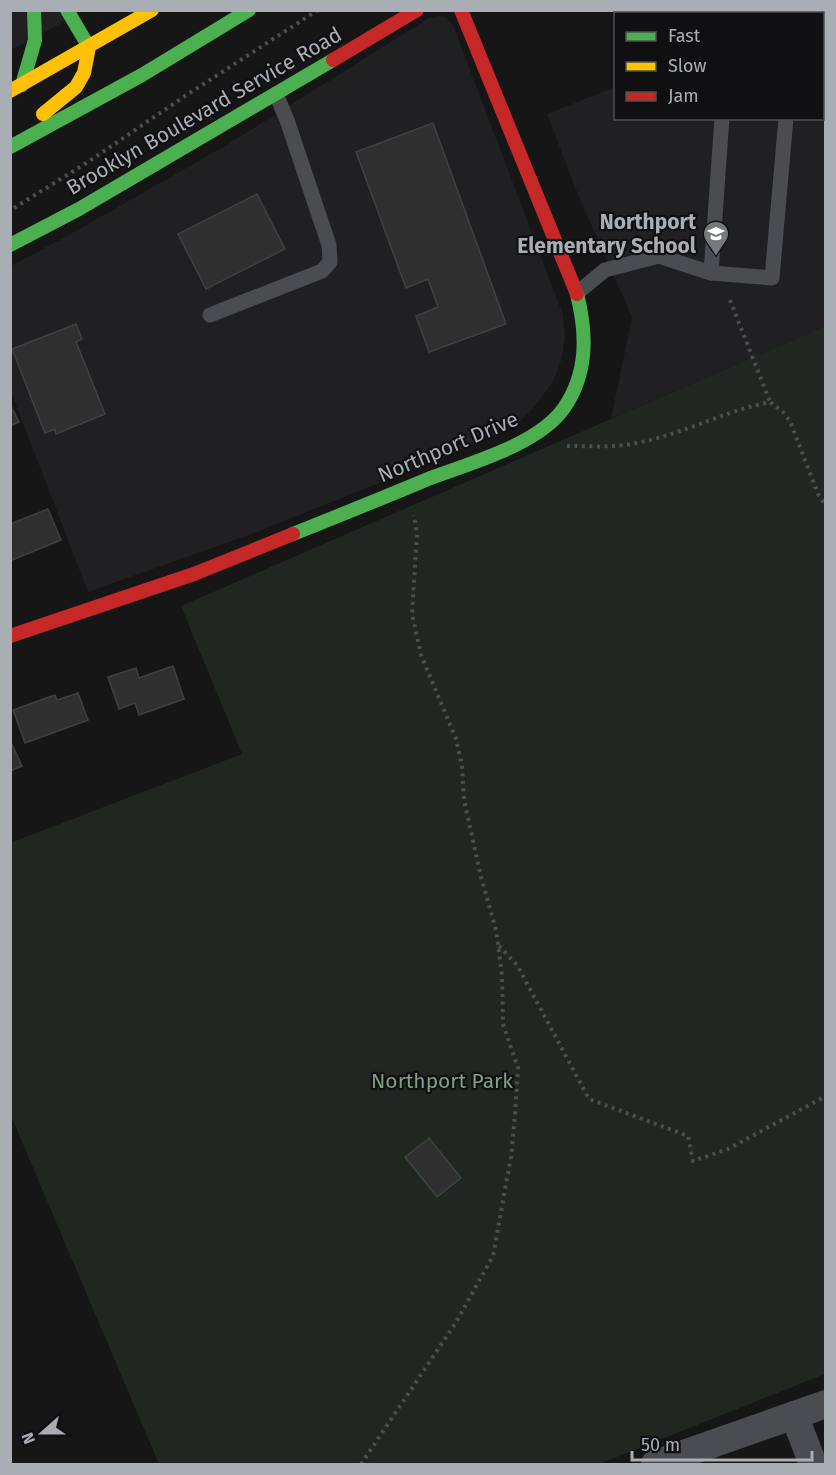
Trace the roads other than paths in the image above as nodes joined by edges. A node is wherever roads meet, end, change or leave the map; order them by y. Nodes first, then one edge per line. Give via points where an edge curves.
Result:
1 (34, 10) edge
2 (67, 10) edge
3 (152, 10) edge
4 (249, 10) edge
5 (417, 10) edge
6 (461, 10) edge
7 (89, 47) junction
8 (16, 88) edge
9 (276, 94) junction
10 (722, 120) edge
11 (786, 120) edge
12 (10, 139) edge
13 (10, 147) edge
14 (10, 246) edge
15 (711, 273) junction
16 (577, 293) junction
17 (210, 315) dead end
18 (10, 636) edge
19 (825, 1404) edge
20 (794, 1414) junction
21 (655, 1464) edge
22 (813, 1464) edge

1 - 8 street via 34,50
2 - 7 street
3 - 7 street
4 - 13 street via 142,75
5 - 9 street, Brooklyn Boulevard Service Road
6 - 16 street, Northport Drive
7 - 8 street
7 - 12 street via 84,73 76,87
9 - 14 street, Brooklyn Boulevard Service Road
9 - 17 lane via 329,245 330,262 322,271
10 - 15 lane
11 - 15 lane via 772,278
15 - 16 lane via 659,256 605,270
16 - 18 street, Northport Drive via 585,322 586,355 563,410 540,430 514,445 194,574
19 - 20 street
20 - 21 street
20 - 22 street

